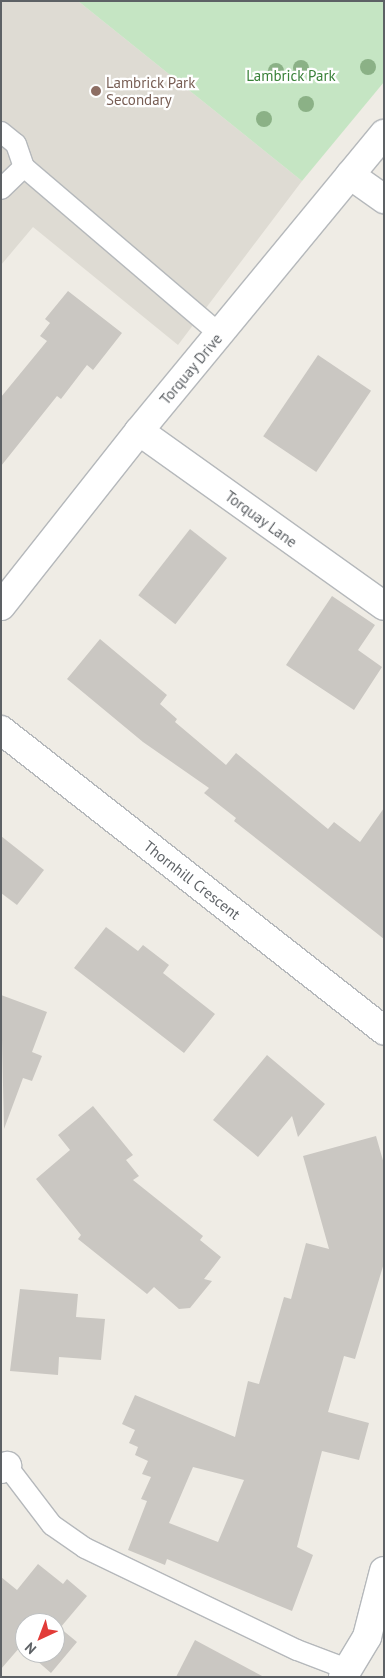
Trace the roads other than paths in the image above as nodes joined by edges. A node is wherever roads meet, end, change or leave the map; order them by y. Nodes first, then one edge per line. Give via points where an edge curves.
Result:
1 (1, 132) edge
2 (384, 134) edge
3 (24, 167) junction
4 (350, 175) junction
5 (1, 189) edge
6 (384, 199) edge
7 (221, 335) junction
8 (139, 431) junction
9 (1, 606) edge
10 (384, 606) edge
11 (1, 730) edge
12 (384, 1030) edge
13 (4, 1467) edge
14 (384, 1571) edge
15 (345, 1673) edge

1 - 3 lane via 16,144
2 - 4 street, Torquay Drive
3 - 5 lane
3 - 7 lane
4 - 6 street
4 - 7 street, Torquay Drive
7 - 8 street, Torquay Drive
8 - 9 street, Torquay Drive
8 - 10 street, Torquay Lane
11 - 12 street, Thornhill Crescent
13 - 15 lane via 52,1525 84,1548
14 - 15 street via 367,1637

